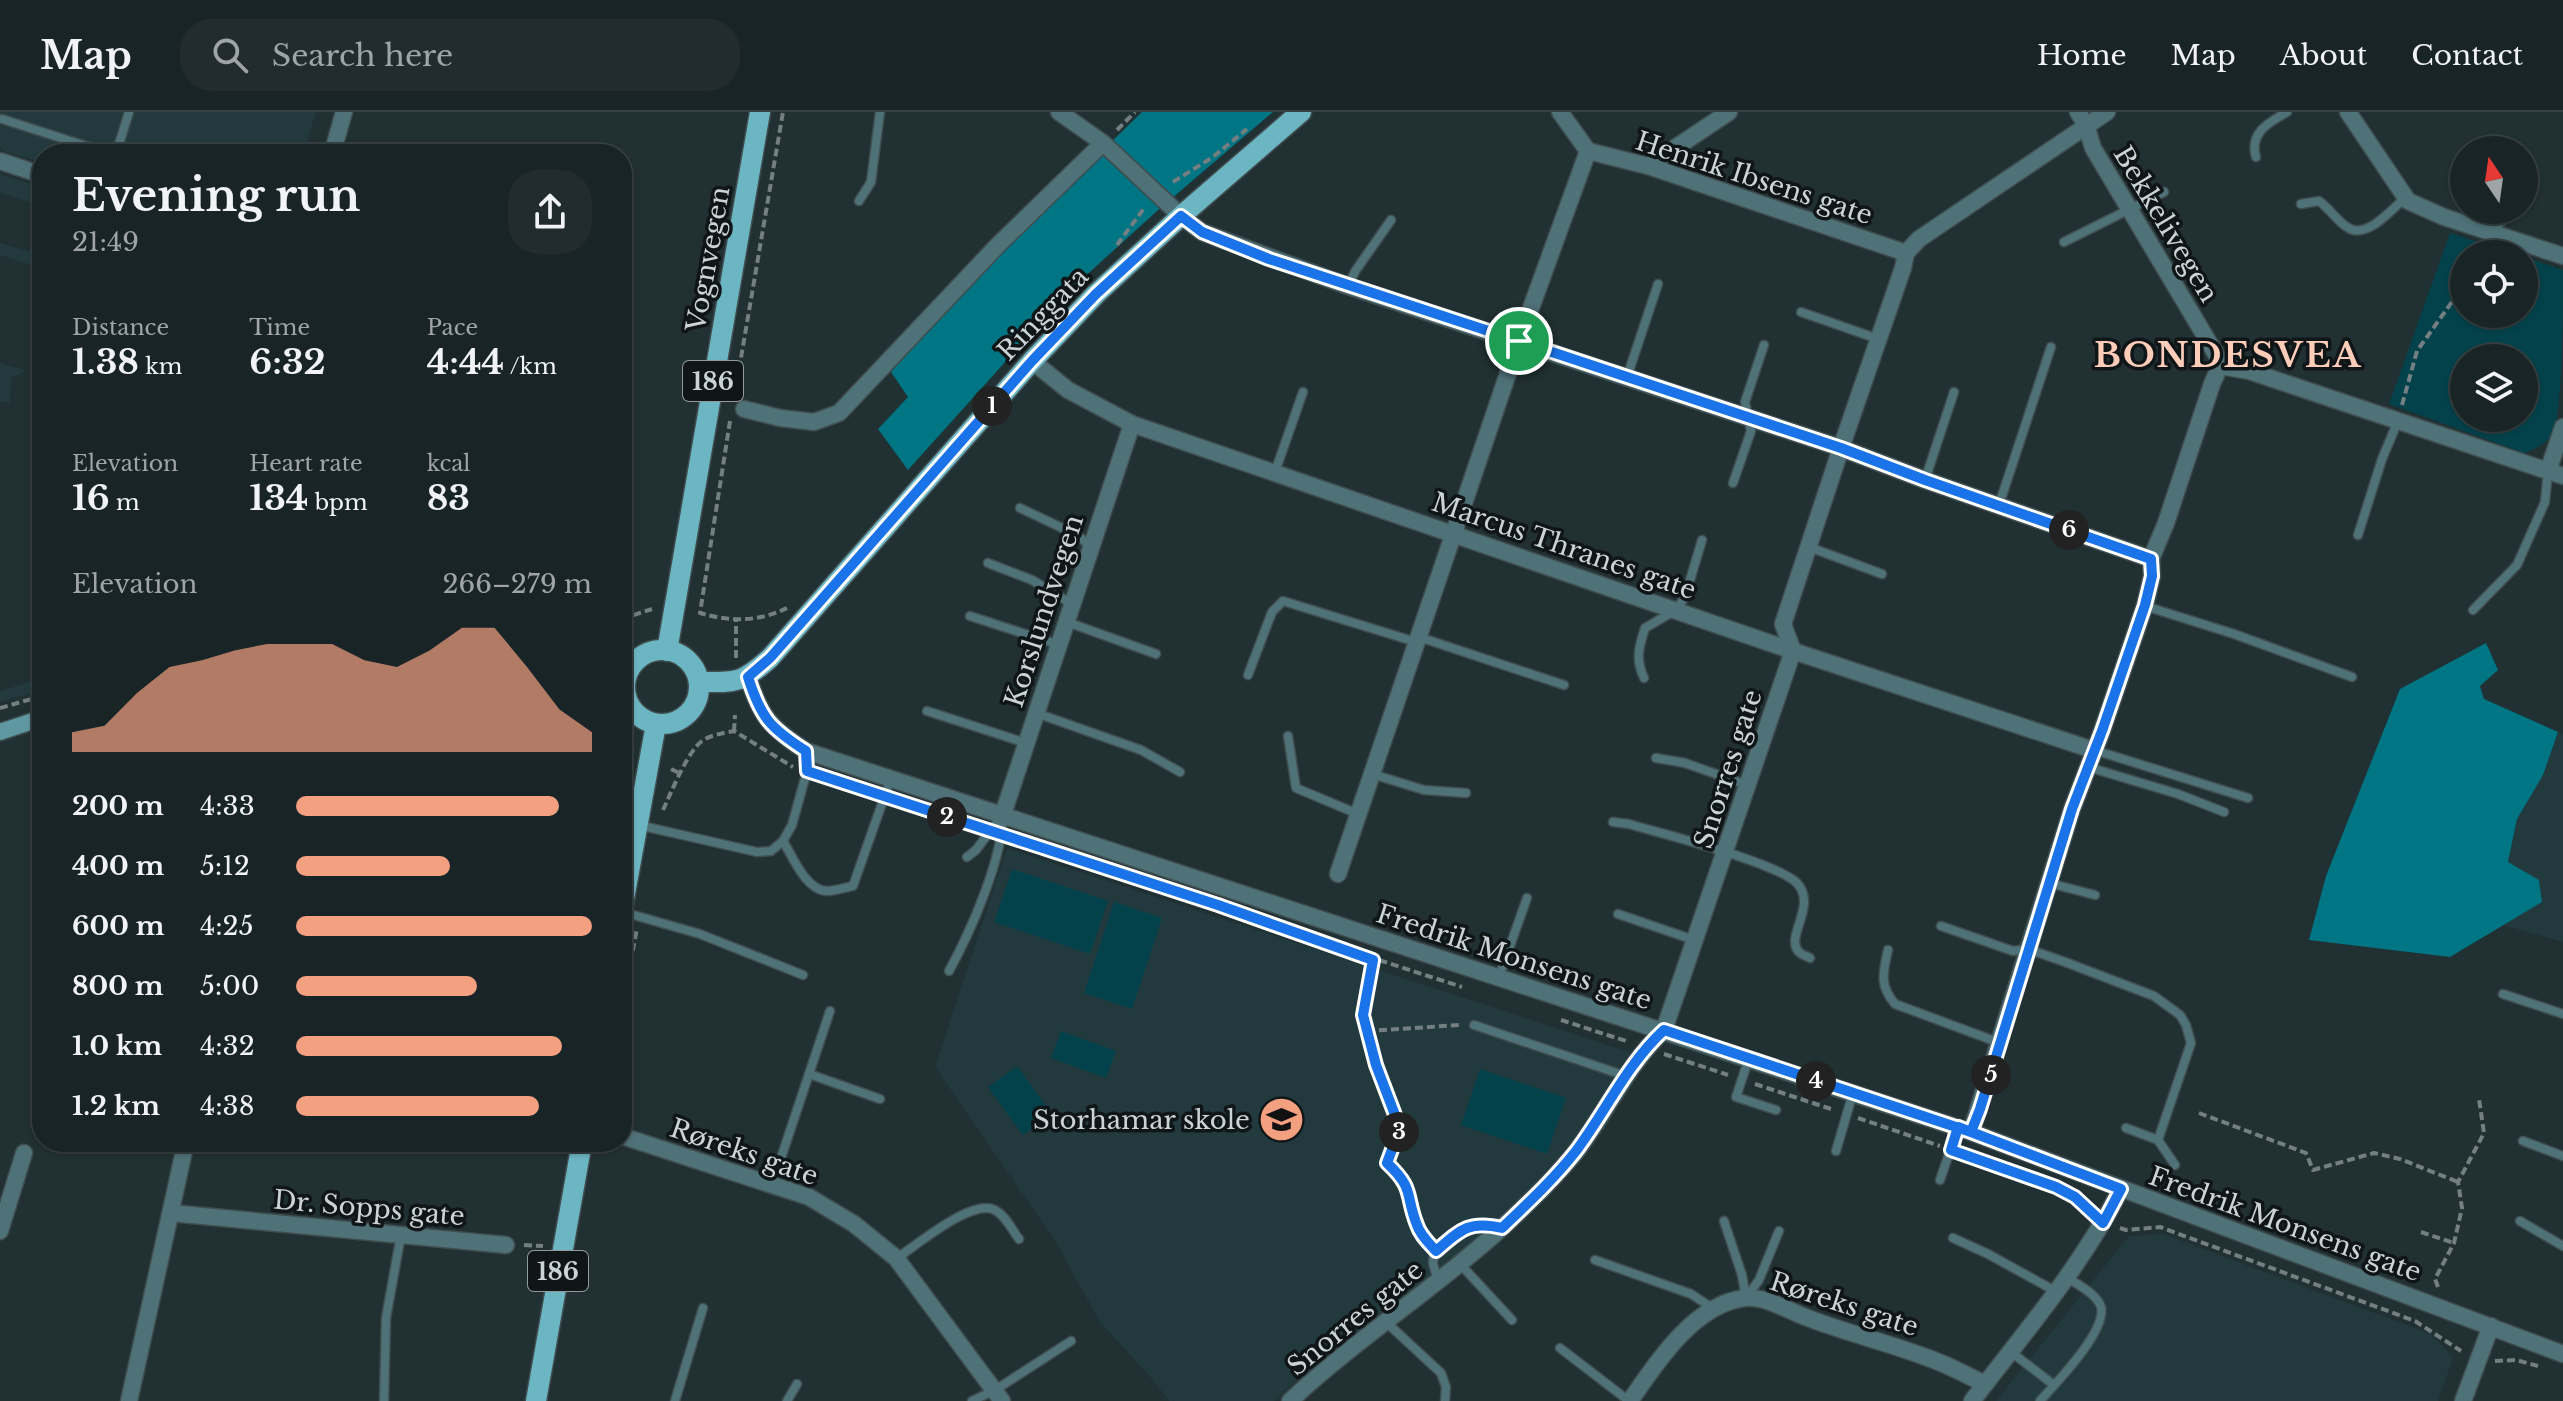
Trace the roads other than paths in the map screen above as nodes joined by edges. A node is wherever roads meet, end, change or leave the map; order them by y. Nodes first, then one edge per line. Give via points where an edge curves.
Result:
1 (129, 112) edge
2 (344, 112) edge
3 (760, 112) edge
4 (880, 112) edge
5 (1059, 112) edge
6 (1301, 112) edge
7 (1560, 112) edge
8 (1729, 112) edge
9 (2107, 112) edge
10 (2287, 112) edge
11 (2348, 112) edge
12 (2, 119) edge
13 (2082, 119) edge
14 (1103, 143) junction
15 (82, 144) edge
16 (118, 144) edge
17 (335, 144) edge
18 (1588, 151) junction
19 (2256, 157) dead end
20 (0, 161) edge
21 (1648, 166) junction
22 (32, 172) edge
23 (2164, 192) dead end
24 (2405, 198) junction
25 (859, 201) dead end
26 (2301, 204) dead end
27 (2130, 211) junction
28 (1181, 216) junction
29 (1391, 220) dead end
30 (2499, 224) edge
31 (2491, 233) junction
32 (2064, 242) dead end
33 (1906, 253) junction
34 (2563, 256) edge
35 (1658, 284) dead end
36 (1348, 286) junction
37 (1801, 312) dead end
38 (1878, 339) junction
39 (1519, 341) junction
40 (1764, 345) dead end
41 (2051, 347) dead end
42 (1032, 361) junction
43 (2220, 366) junction
44 (1627, 377) junction
45 (1303, 392) dead end
46 (1954, 392) dead end
47 (744, 409) dead end
48 (1748, 417) junction
49 (2398, 421) junction
50 (1132, 424) junction
51 (2563, 427) edge
52 (1841, 448) junction
53 (1275, 472) junction
54 (2556, 474) edge
55 (1925, 480) junction
56 (1733, 483) dead end
57 (1999, 505) junction
58 (1020, 508) dead end
59 (1455, 533) junction
60 (2358, 535) dead end
61 (1702, 540) dead end
62 (1091, 547) junction
63 (1808, 547) junction
64 (2151, 559) junction
65 (988, 563) dead end
66 (1882, 574) dead end
67 (1072, 604) junction
68 (2145, 605) junction
69 (1676, 610) junction
70 (2473, 610) dead end
71 (970, 616) dead end
72 (1066, 621) junction
73 (1418, 640) junction
74 (1059, 645) junction
75 (667, 651) junction
76 (1793, 651) junction
77 (1156, 654) dead end
78 (632, 668) edge
79 (1248, 675) dead end
80 (748, 677) junction
81 (2352, 677) dead end
82 (1644, 678) dead end
83 (699, 682) junction
84 (1564, 685) dead end
85 (632, 706) edge
86 (927, 711) dead end
87 (1036, 713) junction
88 (32, 721) edge
89 (656, 724) junction
90 (0, 732) edge
91 (1288, 736) dead end
92 (1026, 743) junction
93 (2093, 750) junction
94 (806, 751) junction
95 (1656, 758) dead end
96 (2087, 767) junction
97 (1180, 772) dead end
98 (1372, 774) junction
99 (891, 777) junction
100 (1748, 786) junction
101 (1466, 793) dead end
102 (2248, 798) dead end
103 (2224, 812) dead end
104 (1003, 814) junction
105 (1359, 814) junction
106 (1613, 822) dead end
107 (637, 825) junction
108 (783, 841) junction
109 (1725, 853) junction
110 (632, 854) edge
111 (967, 857) dead end
112 (1338, 874) dead end
113 (2049, 883) junction
114 (2095, 895) dead end
115 (1527, 898) dead end
116 (632, 914) edge
117 (1618, 914) dead end
118 (1941, 926) dead end
119 (1695, 941) junction
120 (2028, 949) junction
121 (1888, 950) dead end
122 (1810, 958) dead end
123 (949, 971) dead end
124 (803, 975) dead end
125 (1499, 977) junction
126 (2503, 994) dead end
127 (830, 1011) dead end
128 (2563, 1014) edge
129 (1474, 1025) road end
130 (1664, 1030) junction
131 (2001, 1043) junction
132 (1749, 1058) junction
133 (809, 1074) junction
134 (1626, 1076) junction
135 (1853, 1093) junction
136 (880, 1099) dead end
137 (1776, 1110) dead end
138 (2126, 1128) dead end
139 (1965, 1130) junction
140 (632, 1139) edge
141 (2158, 1140) junction
142 (2523, 1141) dead end
143 (1836, 1151) dead end
144 (184, 1152) edge
145 (580, 1152) edge
146 (24, 1153) dead end
147 (2563, 1156) edge
148 (2175, 1165) dead end
149 (1940, 1180) dead end
150 (772, 1185) junction
151 (2121, 1189) junction
152 (5, 1200) edge
153 (171, 1213) junction
154 (1724, 1221) dead end
155 (2520, 1221) dead end
156 (1502, 1228) junction
157 (0, 1231) edge
158 (1779, 1231) dead end
159 (401, 1235) junction
160 (1953, 1238) dead end
161 (1019, 1239) dead end
162 (506, 1245) road end
163 (2563, 1246) edge
164 (896, 1258) junction
165 (1595, 1260) dead end
166 (1461, 1265) junction
167 (2068, 1278) junction
168 (1440, 1281) junction
169 (2058, 1292) junction
170 (1746, 1298) junction
171 (703, 1308) dead end
172 (1714, 1310) junction
173 (1512, 1320) dead end
174 (1386, 1322) junction
175 (2491, 1326) junction
176 (1071, 1341) dead end
177 (1560, 1348) dead end
178 (2011, 1352) junction
179 (2563, 1354) edge
180 (797, 1384) dead end
181 (1985, 1384) junction
182 (2054, 1385) junction
183 (998, 1396) edge
184 (542, 1399) edge
185 (129, 1401) edge
186 (384, 1401) edge
187 (675, 1401) edge
188 (787, 1401) edge
189 (972, 1401) edge
190 (1290, 1401) edge
191 (1445, 1401) edge
192 (1630, 1401) edge
193 (1972, 1401) edge
194 (2040, 1401) edge
195 (2463, 1401) edge

1 - 16 lane
2 - 17 street
3 - 75 main road, Vognvegen / 186
4 - 25 lane via 871,182
5 - 14 street
6 - 28 main road, Ringgata
7 - 18 street
8 - 21 street
9 - 13 street
10 - 19 lane via 2256,134
11 - 24 street
12 - 15 lane
13 - 27 street, Bekkelivegen
13 - 33 street
14 - 28 street
14 - 47 street via 839,413 814,422
18 - 21 street, Henrik Ibsens gate
18 - 39 street
20 - 22 street
21 - 33 street, Henrik Ibsens gate
23 - 27 lane
24 - 26 lane via 2368,229 2358,231 2319,201
24 - 31 street
27 - 32 lane
27 - 43 street, Bekkelivegen
28 - 36 street via 1202,232
28 - 42 main road, Ringgata
29 - 36 lane
30 - 31 lane
31 - 34 street
33 - 38 street, Snorres gate
35 - 44 lane
36 - 39 street
37 - 38 lane
38 - 52 street, Snorres gate
39 - 44 street
39 - 59 street
40 - 48 lane via 1745,402
41 - 57 lane
42 - 50 street, Marcus Thranes gate via 1068,390
42 - 80 main road, Ringgata
43 - 49 street
43 - 64 street
44 - 48 street
45 - 53 lane
46 - 55 lane
48 - 52 street
48 - 56 lane via 1751,431
49 - 54 street
49 - 60 lane
50 - 53 street, Marcus Thranes gate
50 - 62 street, Korslundvegen
51 - 54 street
52 - 55 street
52 - 63 street, Snorres gate
53 - 59 street, Marcus Thranes gate
54 - 70 lane via 2517,565
55 - 57 street
57 - 64 street
58 - 62 lane
59 - 69 street, Marcus Thranes gate
59 - 73 street
61 - 69 lane
62 - 67 street, Korslundvegen
63 - 66 lane
63 - 76 street, Snorres gate via 1783,624
64 - 68 street
65 - 67 lane via 1032,580
67 - 72 street, Korslundvegen
68 - 81 lane
68 - 93 street
69 - 76 street, Marcus Thranes gate
69 - 82 lane via 1645,628 1638,650
71 - 74 lane
72 - 74 street, Korslundvegen
72 - 77 lane
73 - 79 lane via 1283,601 1272,612
73 - 84 lane
73 - 98 street
74 - 87 street, Korslundvegen
75 - 78 main road via 656,651
75 - 83 main road via 693,666
76 - 93 street, Marcus Thranes gate
76 - 100 street, Snorres gate
80 - 83 main road
80 - 94 street, Fredrik Monsens gate via 758,707 778,733
83 - 89 main road via 690,712 671,723
85 - 89 main road
86 - 92 lane
87 - 92 street, Korslundvegen
87 - 97 lane via 1141,750
88 - 90 main road
89 - 107 main road
91 - 105 lane via 1296,788
92 - 104 street, Korslundvegen
93 - 96 street
93 - 102 lane
94 - 99 street, Fredrik Monsens gate
94 - 108 lane via 807,771
95 - 100 lane
96 - 103 lane
96 - 113 street
98 - 101 lane via 1424,790
98 - 105 street
99 - 104 street, Fredrik Monsens gate
99 - 108 lane via 853,886 817,888
100 - 109 street, Snorres gate
104 - 111 lane
104 - 123 lane via 1003,835 968,936
104 - 125 street, Fredrik Monsens gate
105 - 112 street
106 - 109 lane
107 - 108 lane via 757,852 771,851
107 - 110 main road
109 - 119 street, Snorres gate
109 - 122 lane via 1798,885 1805,906 1795,943 1798,952
113 - 114 lane
113 - 120 street
115 - 125 lane
116 - 124 lane
117 - 119 lane
118 - 120 lane via 2013,951
119 - 130 street, Snorres gate
120 - 131 street
120 - 141 lane via 2154,996 2180,1015 2191,1043
121 - 131 lane via 1883,978 1895,1004
125 - 130 street, Fredrik Monsens gate
126 - 128 lane
127 - 133 lane
129 - 134 lane
130 - 132 street, Fredrik Monsens gate
130 - 134 street, Snorres gate
131 - 139 street
132 - 135 street, Fredrik Monsens gate
132 - 137 lane via 1736,1097
133 - 136 lane
133 - 150 lane
134 - 156 street, Snorres gate via 1575,1152
135 - 139 street, Fredrik Monsens gate
135 - 143 lane
138 - 141 lane
139 - 149 lane
139 - 151 street, Fredrik Monsens gate
140 - 150 street, Røreks gate
141 - 148 lane
142 - 147 lane
144 - 153 street
145 - 184 main road, 186
146 - 152 street
150 - 164 street, Røreks gate via 809,1197
151 - 167 street
151 - 175 street, Fredrik Monsens gate
152 - 157 street
153 - 159 street, Dr. Sopps gate
153 - 185 street
154 - 170 lane
155 - 163 lane
156 - 166 street, Snorres gate
156 - 168 lane via 1472,1225 1458,1232 1436,1251 1433,1266
158 - 170 lane
159 - 162 street, Dr. Sopps gate
159 - 186 lane via 386,1318
160 - 169 lane
161 - 164 lane via 1002,1215 984,1207 969,1211
164 - 183 street, Røreks gate
165 - 172 lane via 1691,1294
166 - 168 street, Snorres gate
166 - 173 lane
167 - 169 street
167 - 182 lane via 2093,1296 2101,1306 2100,1318 2094,1335
168 - 174 street, Snorres gate
169 - 178 street
170 - 172 street, Røreks gate
170 - 181 street, Røreks gate via 1932,1359
171 - 187 lane
172 - 192 street, Røreks gate via 1657,1360
174 - 190 street, Snorres gate
174 - 191 lane via 1441,1373
175 - 179 street, Fredrik Monsens gate
175 - 195 street
176 - 183 lane
177 - 192 lane
178 - 181 street
178 - 182 lane
180 - 188 lane
181 - 193 street
182 - 194 lane
183 - 189 lane

